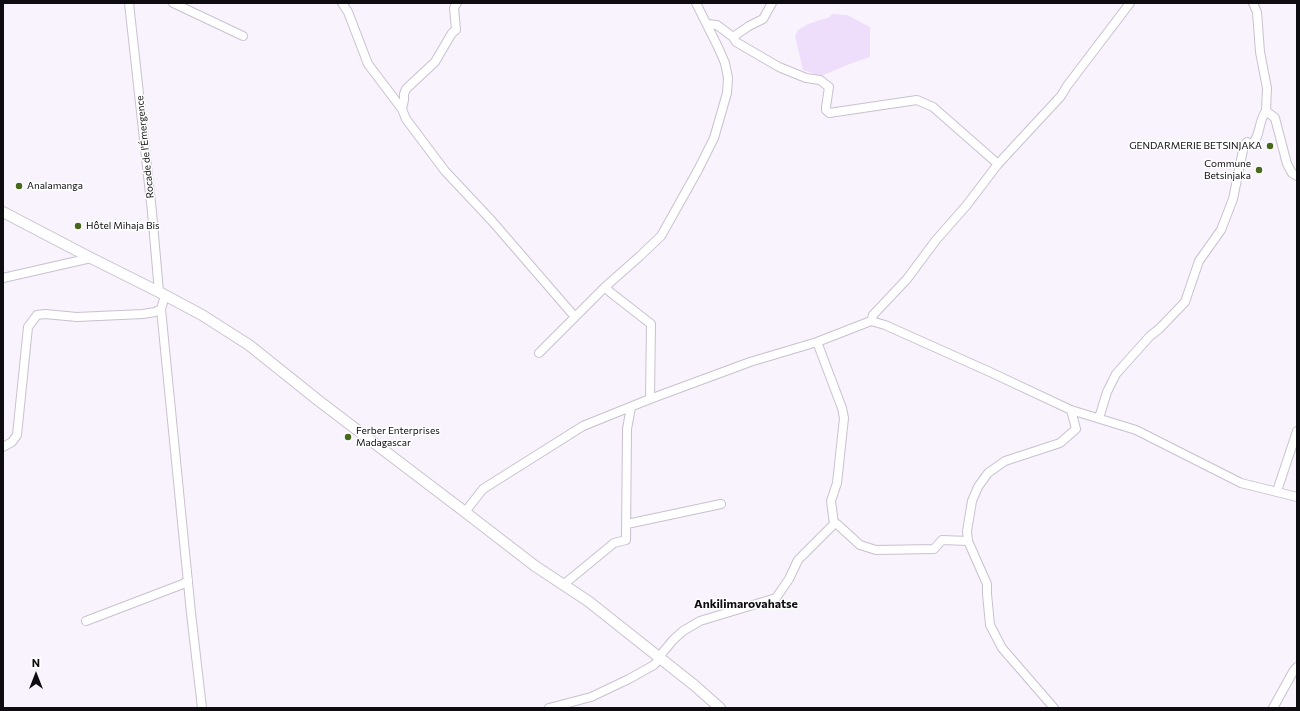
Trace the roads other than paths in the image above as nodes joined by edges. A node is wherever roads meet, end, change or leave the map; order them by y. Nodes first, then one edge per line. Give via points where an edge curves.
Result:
1 (129, 3) edge
2 (173, 3) edge
3 (342, 3) edge
4 (457, 3) edge
5 (696, 3) edge
6 (772, 3) edge
7 (1130, 3) edge
8 (1253, 3) edge
9 (707, 24) junction
10 (243, 36) dead end
11 (733, 37) junction
12 (402, 109) junction
13 (1266, 111) junction
14 (998, 164) junction
15 (1297, 176) edge
16 (3, 212) edge
17 (91, 258) junction
18 (3, 278) edge
19 (605, 287) junction
20 (162, 294) junction
21 (161, 309) junction
22 (576, 317) junction
23 (871, 321) junction
24 (817, 342) junction
25 (539, 353) dead end
26 (650, 399) junction
27 (631, 407) junction
28 (1071, 410) junction
29 (1099, 418) junction
30 (1297, 431) edge
31 (3, 447) edge
32 (1276, 491) junction
33 (1297, 497) edge
34 (721, 504) dead end
35 (465, 512) junction
36 (627, 524) junction
37 (834, 524) junction
38 (968, 541) junction
39 (188, 580) junction
40 (563, 585) junction
41 (86, 621) dead end
42 (660, 658) junction
43 (1297, 667) edge
44 (202, 708) edge
45 (553, 708) edge
46 (720, 708) edge
47 (1054, 708) edge
48 (1273, 708) edge

1 - 20 street, Rocade de l'Émergence
2 - 10 street
3 - 12 street via 368,64
4 - 12 street via 454,8 456,30 435,62 406,89
5 - 9 street
6 - 11 street via 763,19
7 - 14 street via 1061,96
8 - 13 street via 1267,88
9 - 11 street via 718,25
9 - 19 street via 728,78 727,93 714,138 661,236
11 - 14 street via 736,42 779,67 806,78 820,80 829,87 826,107 829,113 921,101 933,107
12 - 22 street via 406,119 445,171
13 - 15 street via 1275,118 1287,164
13 - 29 street via 1262,116 1256,140 1252,144 1247,142 1244,145 1233,199 1221,230 1199,261 1185,302 1116,374
14 - 23 street via 907,279 873,315
16 - 17 main road
17 - 18 street
17 - 20 main road
19 - 22 street
19 - 26 street via 651,324
20 - 21 street
20 - 35 main road via 202,315 249,345
21 - 31 street via 143,314 77,317 38,315 28,327 17,435 12,442
21 - 39 street
22 - 25 street
23 - 24 street
23 - 28 street via 885,325
24 - 26 street via 753,361
24 - 37 street via 844,418 837,483 831,501
26 - 27 street
27 - 35 street via 583,426 483,489
27 - 36 street via 627,429
28 - 29 street
28 - 38 street via 1076,429 1060,443 1005,461 988,473 972,501
29 - 32 street via 1136,430 1241,483
30 - 32 street
32 - 33 street
34 - 36 street
35 - 40 main road via 534,566
36 - 40 street via 626,540 614,543
37 - 38 street via 860,545 876,550 934,549 942,540
37 - 42 street via 798,560 776,598 700,621 673,640
38 - 47 street via 987,584 990,625 1002,648
39 - 41 street
39 - 44 street
40 - 42 main road via 588,601
42 - 45 street via 654,665 597,694
42 - 46 main road
43 - 48 street

